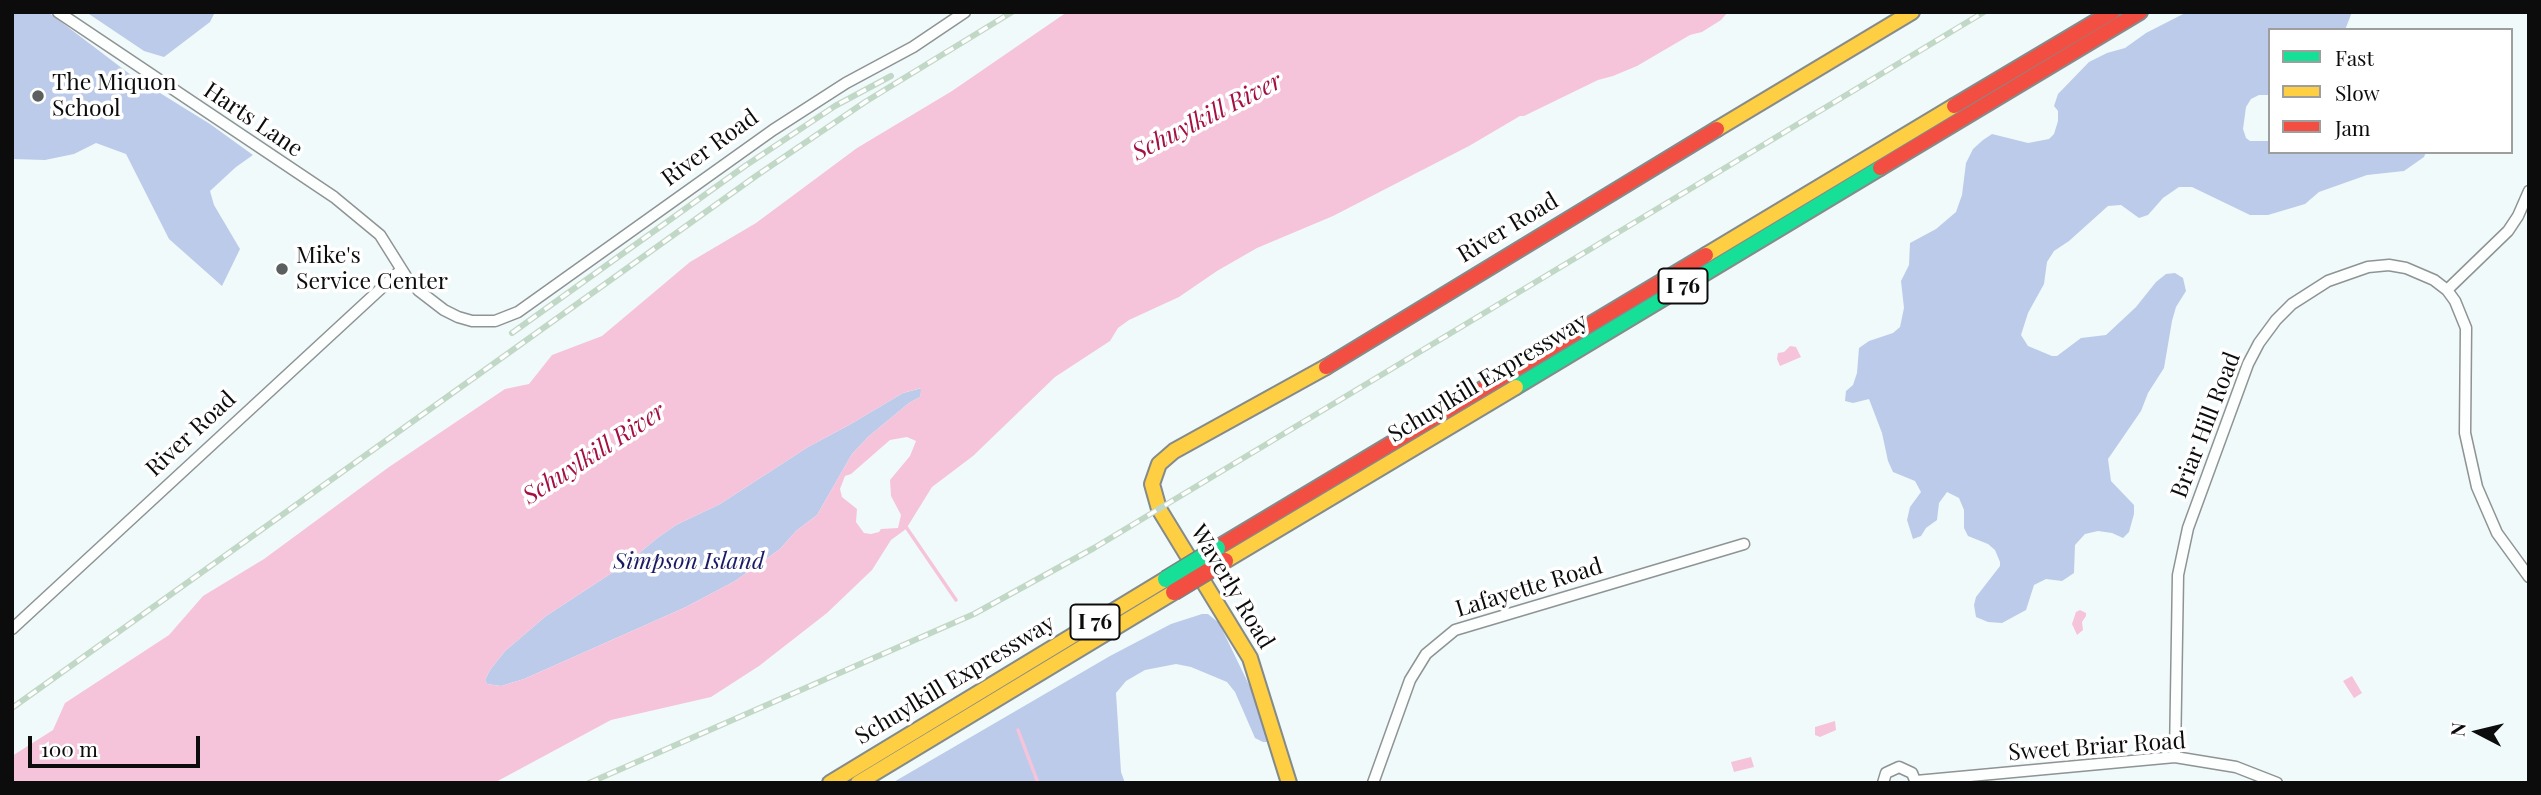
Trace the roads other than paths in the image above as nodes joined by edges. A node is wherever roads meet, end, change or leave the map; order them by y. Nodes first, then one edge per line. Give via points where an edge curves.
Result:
1 (58, 12) edge
2 (965, 12) edge
3 (1912, 12) edge
4 (2112, 12) edge
5 (2140, 12) edge
6 (2529, 191) edge
7 (404, 274) joint
8 (418, 290) dead end
9 (2447, 290) junction
10 (1154, 498) joint
11 (1744, 544) dead end
12 (1221, 554) junction
13 (2529, 578) edge
14 (12, 629) edge
15 (942, 724) junction
16 (2175, 757) junction
17 (1916, 782) edge
18 (830, 783) edge
19 (858, 783) edge
20 (1289, 783) edge
21 (1373, 783) edge
22 (1883, 783) edge
23 (2277, 783) edge

1 - 7 street, Harts Lane via 334,197 380,235
2 - 8 street, River Road via 774,130 507,318 458,317
3 - 10 main road, River Road via 1304,380 1174,452 1155,471
4 - 12 main road, Schuylkill Expressway / I 76
5 - 12 main road, Schuylkill Expressway / I 76
6 - 9 street via 2508,231
7 - 14 street, River Road
9 - 13 street via 2466,328 2465,433 2477,487 2497,533
9 - 16 street, Briar Hill Road via 2406,268 2368,267 2310,291 2276,320 2259,343 2225,424 2182,551
10 - 20 main road, Waverly Road via 1250,658
11 - 21 street, Lafayette Road via 1507,613 1446,636 1426,654 1410,680
12 - 15 main road, Schuylkill Expressway / I 76, bridge
15 - 18 main road, Schuylkill Expressway / I 76
15 - 19 main road, Schuylkill Expressway / I 76
16 - 17 street, Sweet Briar Road
16 - 23 street, Sweet Briar Road via 2236,766
17 - 22 street, Sweet Briar Road via 1908,770 1899,767 1886,774

